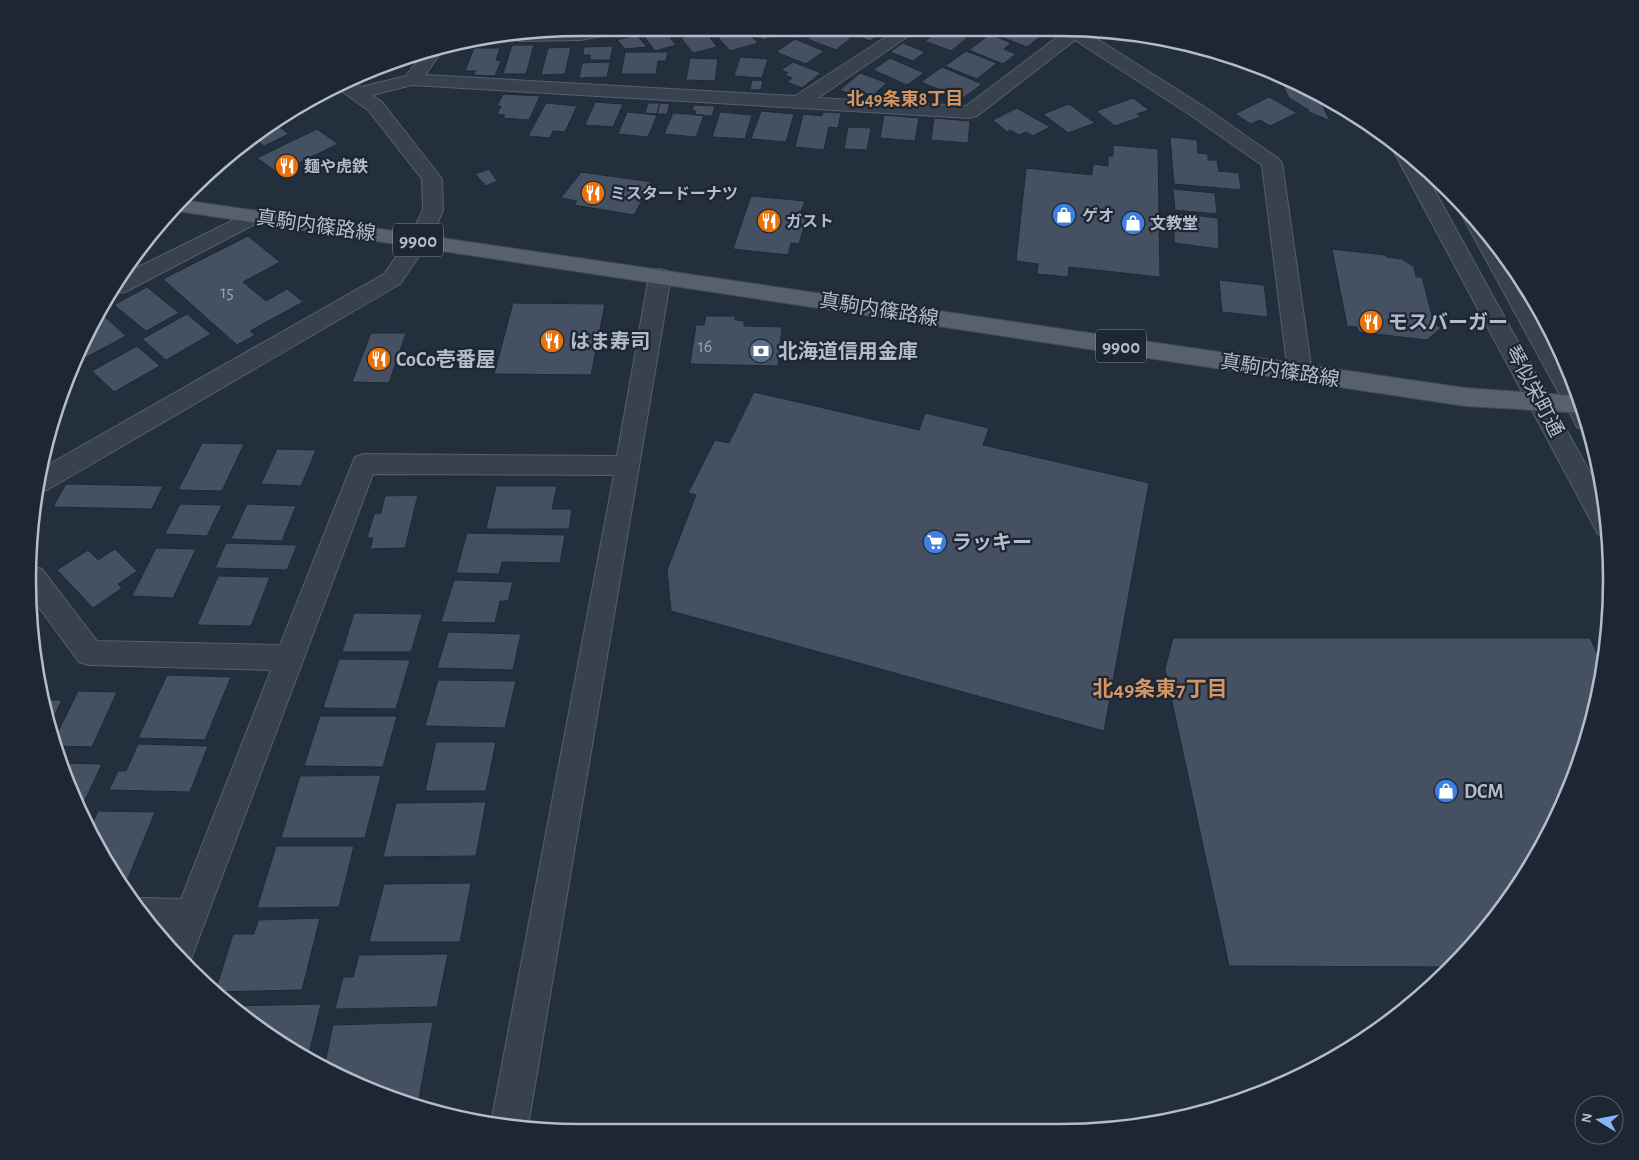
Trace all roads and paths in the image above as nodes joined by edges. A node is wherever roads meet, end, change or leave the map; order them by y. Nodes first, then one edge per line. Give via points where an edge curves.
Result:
1 (899, 36) edge
2 (1065, 36) edge
3 (1083, 37) edge
4 (429, 58) edge
5 (412, 80) junction
6 (351, 88) edge
7 (799, 102) junction
8 (1412, 166) edge
9 (186, 206) edge
10 (254, 216) junction
11 (419, 240) junction
12 (1495, 256) edge
13 (660, 276) junction
14 (125, 283) edge
15 (1300, 373) junction
16 (1562, 375) edge
17 (1540, 403) junction
18 (1575, 409) edge
19 (628, 466) junction
20 (46, 478) edge
21 (1598, 511) edge
22 (36, 582) edge
23 (290, 658) junction
24 (152, 915) edge
25 (191, 916) junction
26 (179, 947) edge
27 (510, 1119) edge

1 - 7 street
2 - 7 street via 970,112
3 - 15 street via 1272,163
4 - 5 street
5 - 6 street
5 - 7 street
6 - 11 street via 375,106 432,180 433,210
8 - 17 street, 琴似栄町通
9 - 10 main road, 真駒内篠路線 / 9900
10 - 11 main road, 真駒内篠路線 / 9900
10 - 14 street
11 - 13 main road, 真駒内篠路線 / 9900
11 - 20 street via 392,279
12 - 16 street, 琴似栄町通
13 - 15 main road, 真駒内篠路線 / 9900
13 - 19 street
15 - 17 main road, 真駒内篠路線 / 9900 via 1465,397
17 - 18 main road, 真駒内篠路線 / 9900
17 - 21 street, 琴似栄町通
19 - 23 street via 364,464
19 - 27 street
22 - 23 street via 89,653
23 - 25 street
24 - 25 street
25 - 26 street

